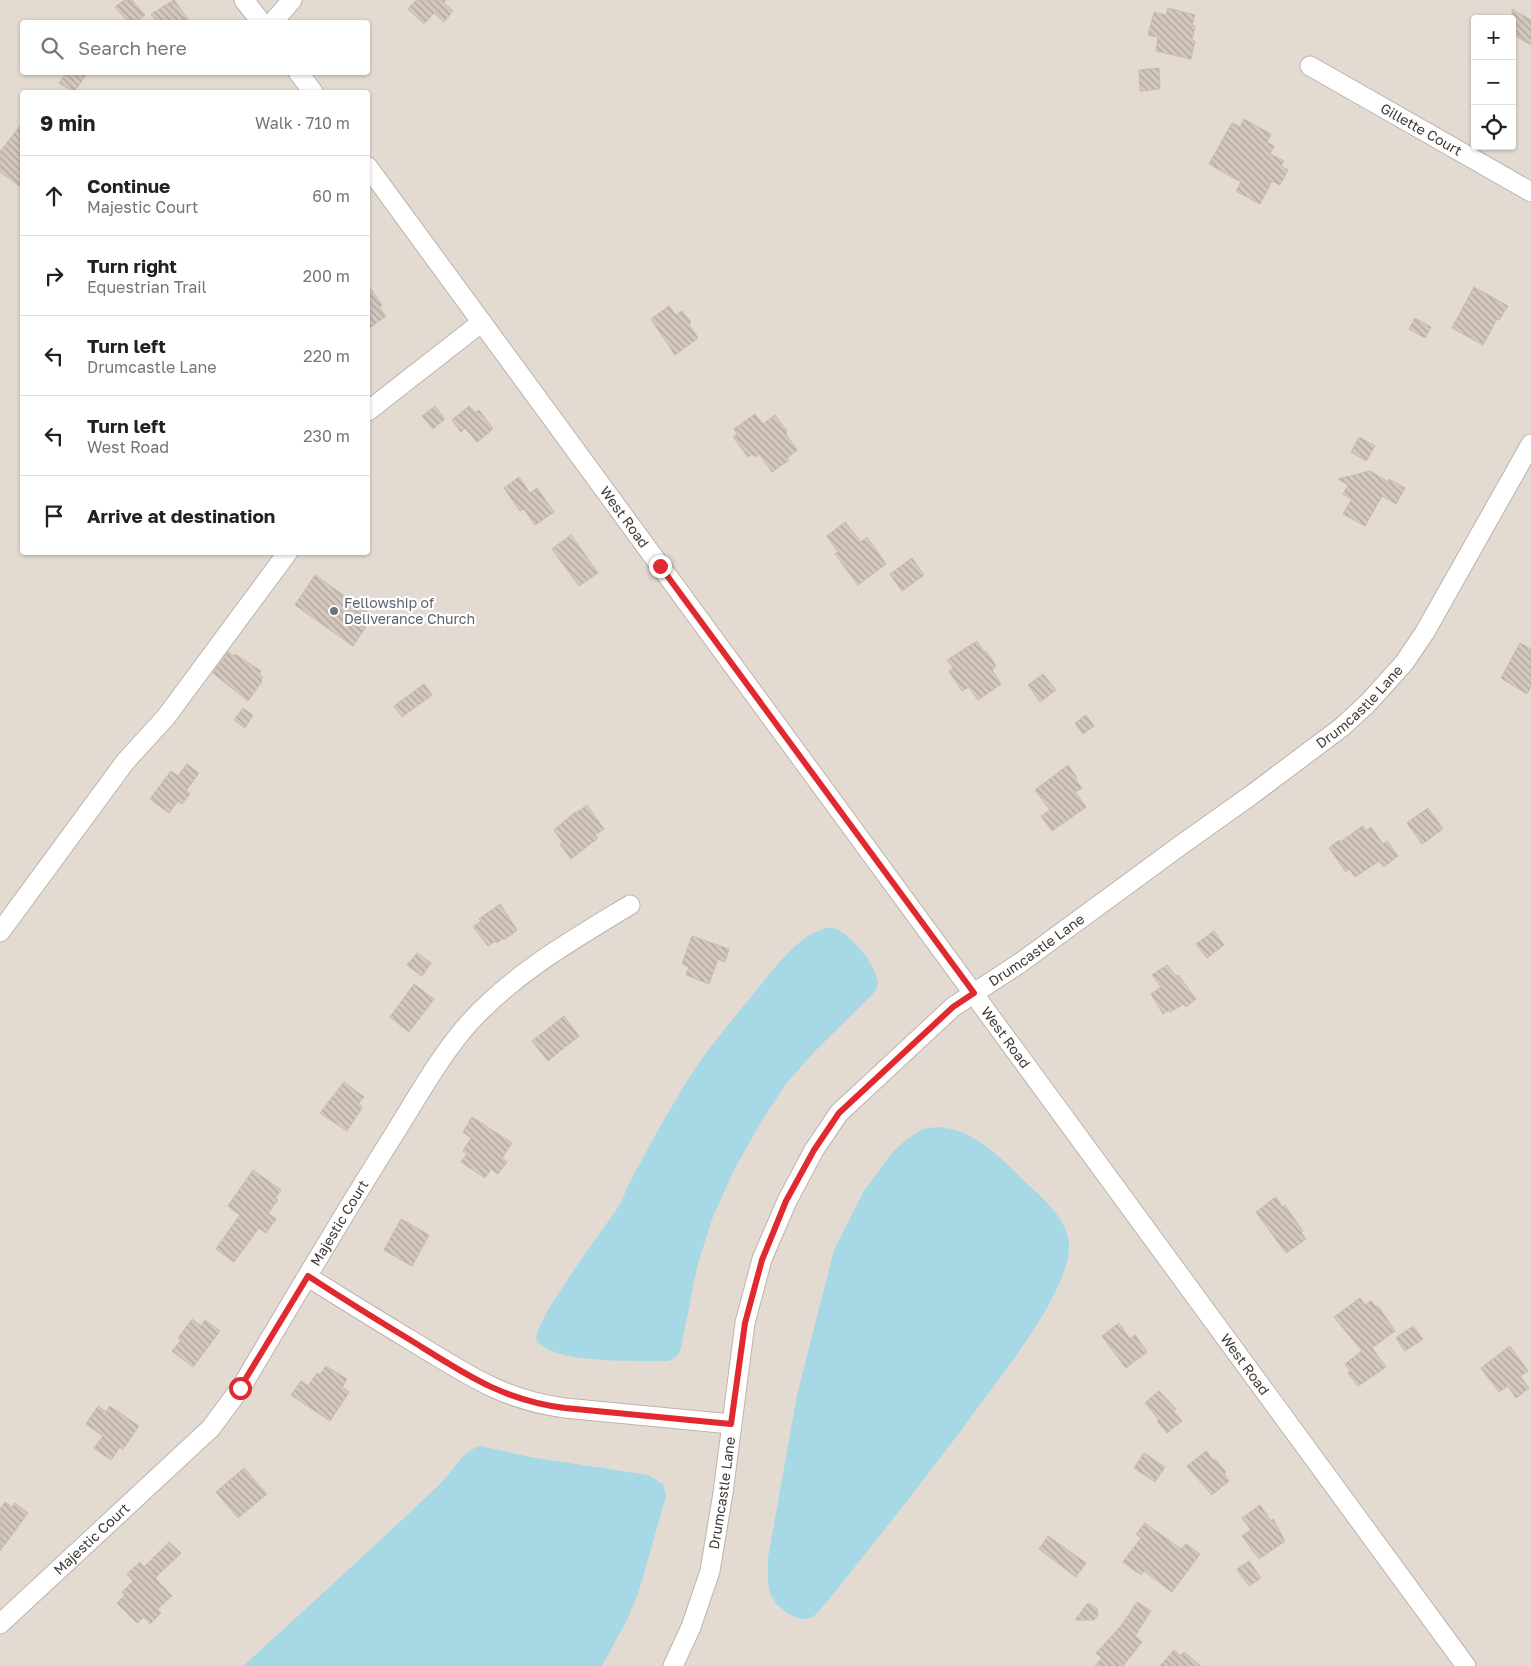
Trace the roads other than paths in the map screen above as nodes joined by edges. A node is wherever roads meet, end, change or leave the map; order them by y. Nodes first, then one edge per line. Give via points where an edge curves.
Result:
1 (244, 0) edge
2 (292, 0) edge
3 (259, 20) edge
4 (275, 20) edge
5 (1310, 66) dead end
6 (300, 75) edge
7 (312, 90) edge
8 (370, 170) edge
9 (1531, 192) edge
10 (482, 322) junction
11 (370, 409) edge
12 (1531, 444) edge
13 (286, 555) edge
14 (630, 905) dead end
15 (0, 932) edge
16 (974, 993) junction
17 (308, 1276) junction
18 (731, 1424) junction
19 (0, 1624) edge
20 (672, 1666) edge
21 (1466, 1666) edge

1 - 3 street
2 - 4 street
5 - 9 street, Gillette Court
6 - 7 street
8 - 10 street, West Road
10 - 11 street
10 - 16 street, West Road
12 - 16 street, Drumcastle Lane via 1424,632 1404,663 1368,703 1342,727 1250,796 1028,958
13 - 15 street via 166,717 125,762
14 - 17 street, Majestic Court via 524,974 469,1023 440,1061
16 - 18 street, Drumcastle Lane via 953,1007 839,1113 814,1150 786,1201 762,1260 745,1323
16 - 21 street, West Road
17 - 18 street via 473,1378 514,1397 548,1406
17 - 19 street, Majestic Court via 242,1386 211,1428
18 - 20 street, Drumcastle Lane via 710,1571 691,1627

